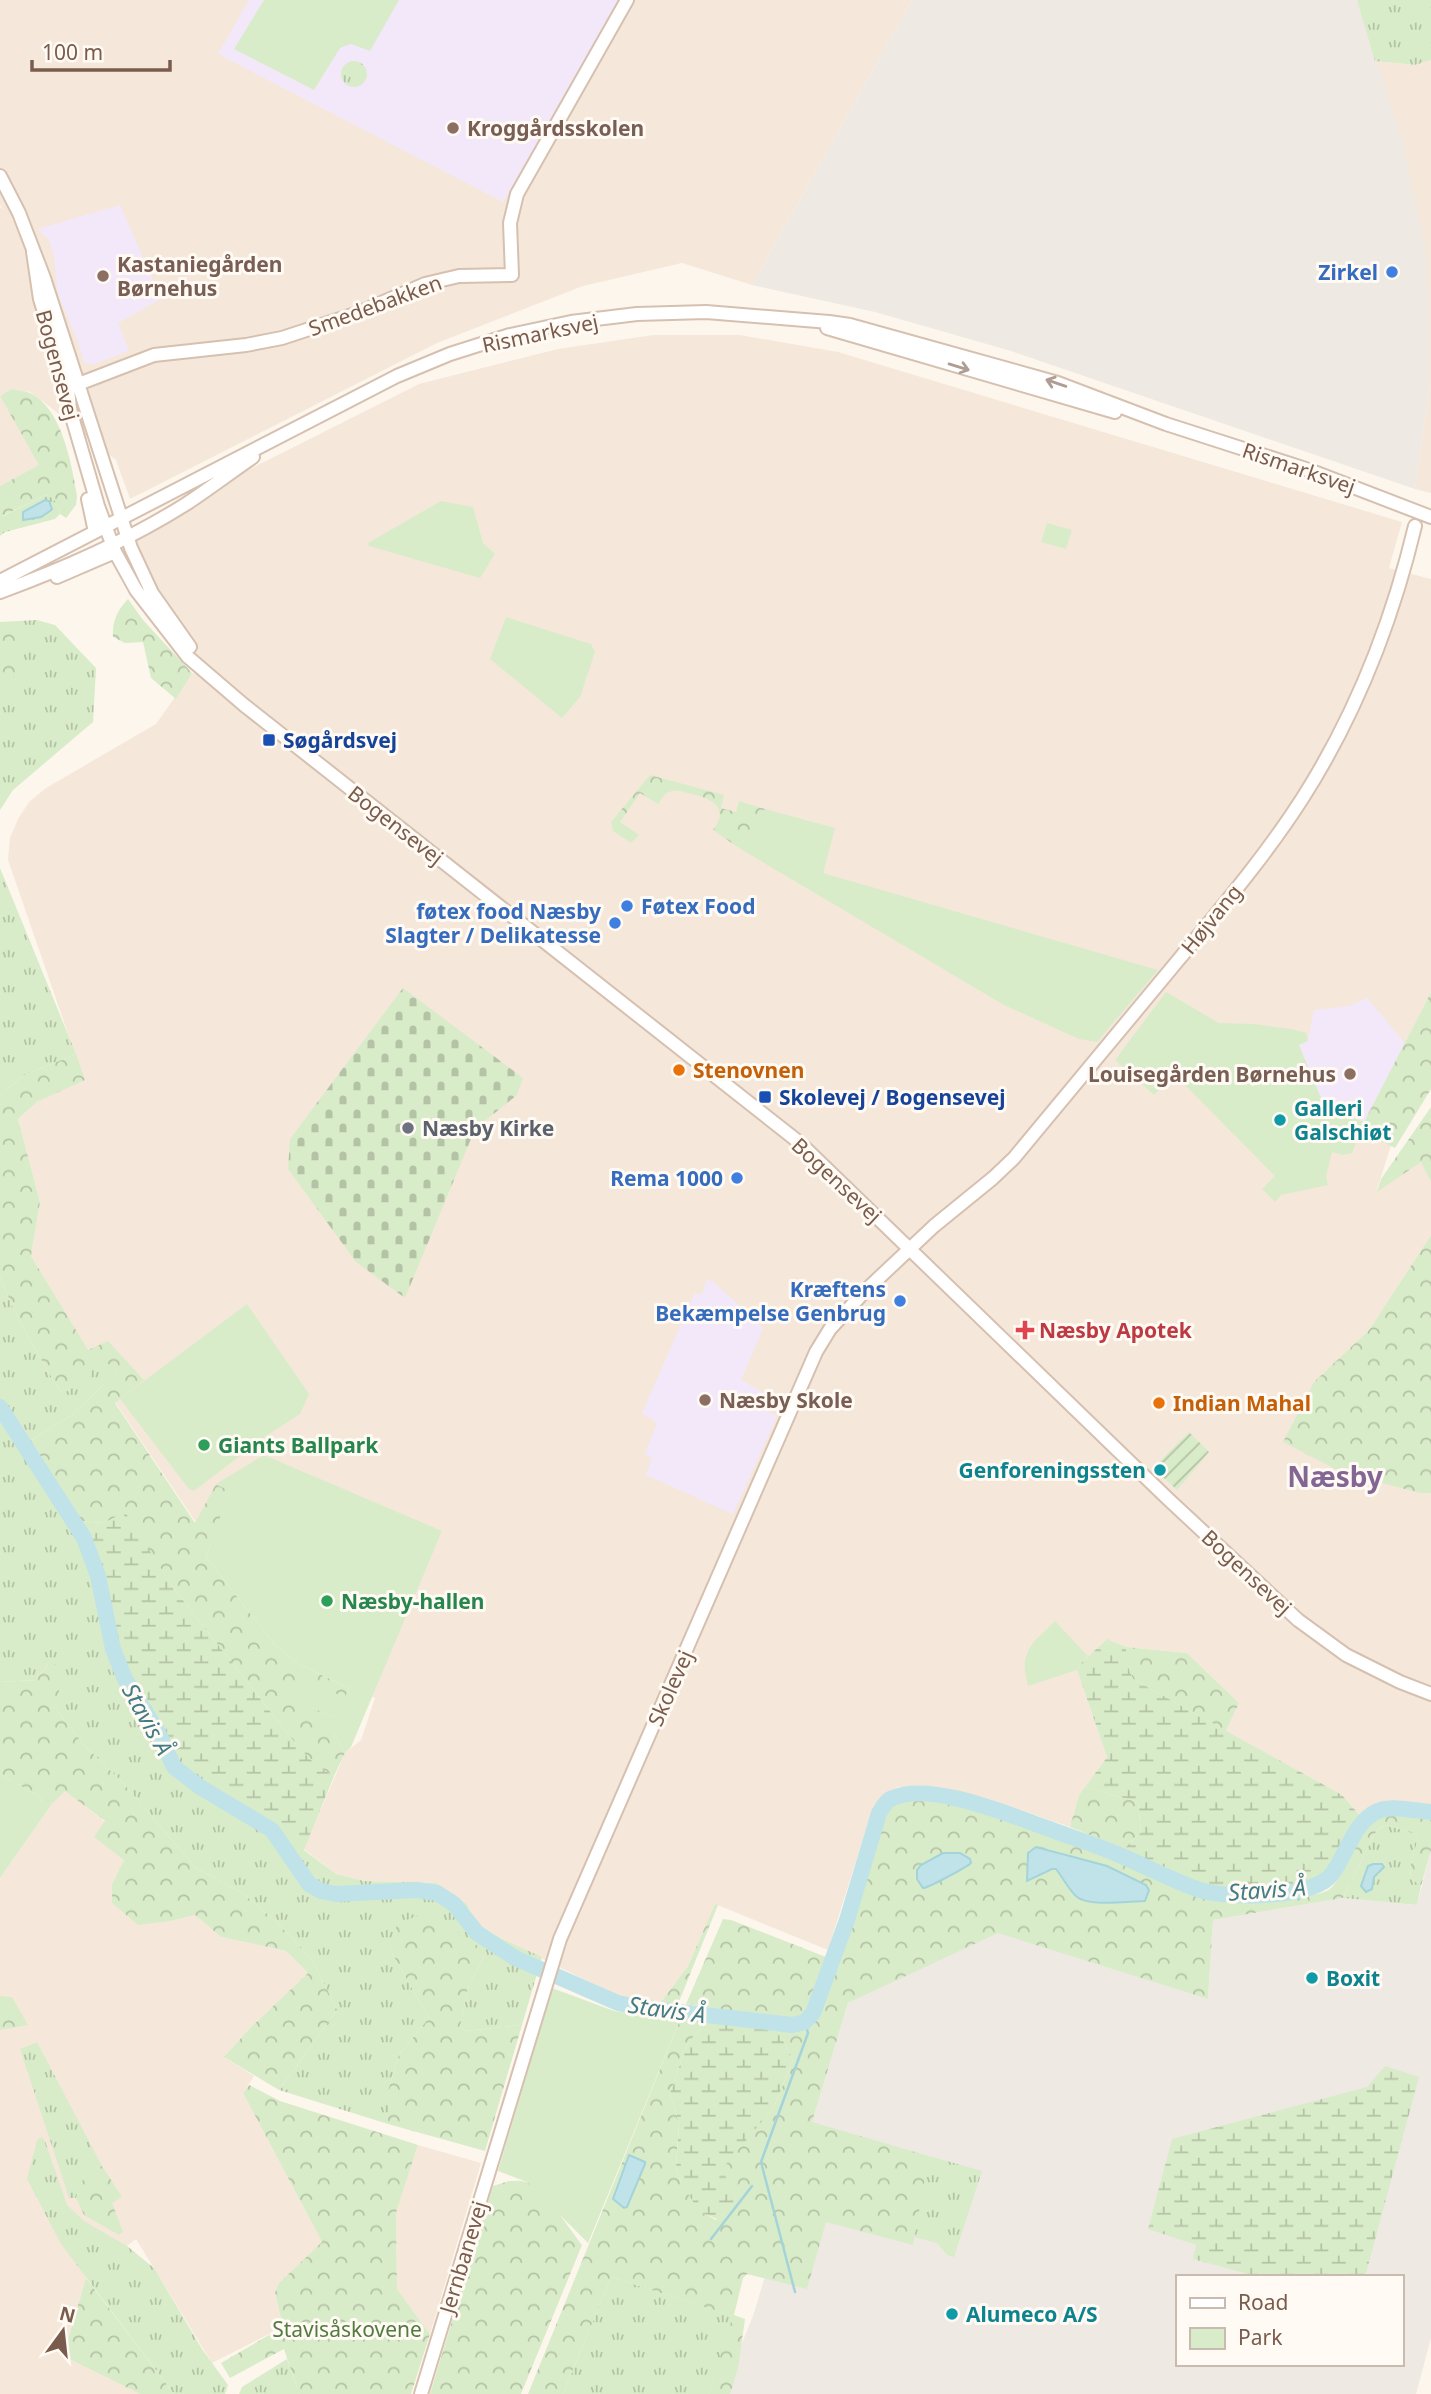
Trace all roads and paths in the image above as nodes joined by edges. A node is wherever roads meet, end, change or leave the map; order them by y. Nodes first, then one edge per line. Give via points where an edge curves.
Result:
1 (627, 0) edge
2 (0, 176) edge
3 (74, 385) junction
4 (287, 432) junction
5 (244, 454) junction
6 (115, 500) junction
7 (1431, 517) edge
8 (1415, 526) dead end
9 (116, 533) junction
10 (0, 581) edge
11 (0, 592) edge
12 (221, 686) junction
13 (910, 1248) junction
14 (1431, 1694) edge
15 (492, 2160) joint
16 (421, 2394) edge

1 - 3 street, Smedebakken via 517,194 510,223 512,275 459,276 425,284 282,338 154,355
2 - 3 street, Bogensevej via 33,252 40,299
3 - 6 street, Bogensevej
3 - 9 street
3 - 9 street, Bogensevej via 70,427
4 - 5 street, Rismarksvej
4 - 7 street, Rismarksvej via 397,376 510,335 637,314 768,316 849,325 1020,371
4 - 9 street, Rismarksvej via 186,504
5 - 6 street via 132,505
5 - 9 street, Rismarksvej
6 - 9 street, Bogensevej
8 - 13 street, Højvang via 1400,584 1357,696 1303,797 1273,841 1014,1158
9 - 10 street, Rismarksvej
9 - 11 street
9 - 11 street via 53,578
9 - 12 street, Bogensevej via 183,639
9 - 12 street, Bogensevej via 136,590 150,611 188,657
12 - 13 street, Bogensevej via 800,1143
13 - 14 street, Bogensevej via 1298,1620 1346,1655
13 - 15 street, Skolevej via 839,1319 816,1352 555,1954
15 - 16 street, Jernbanevej

